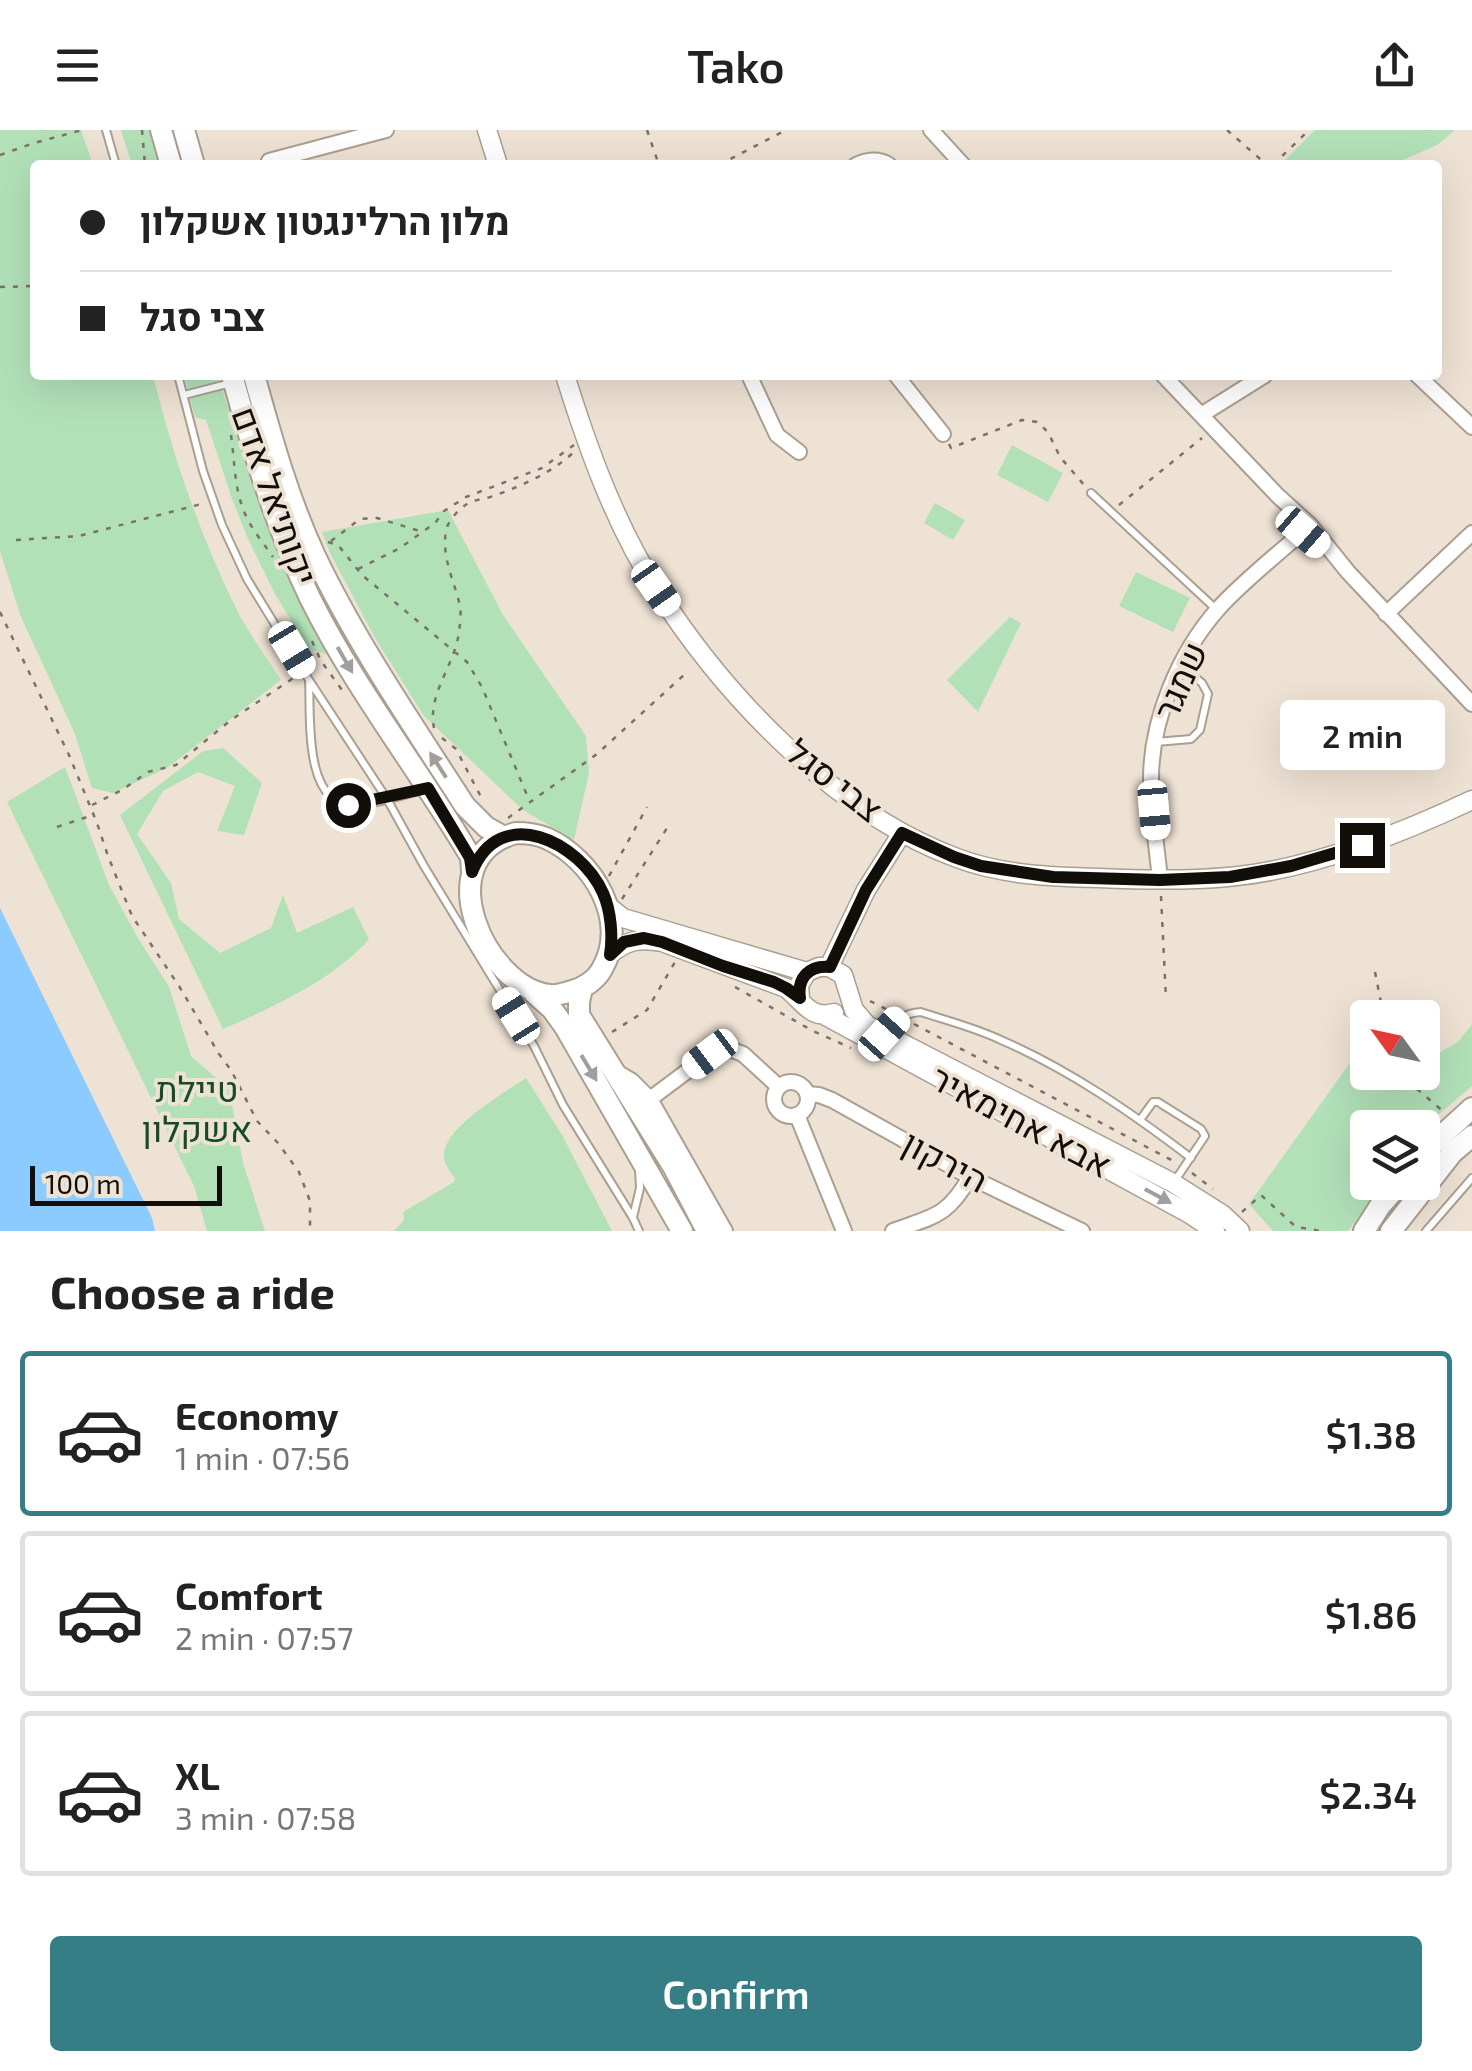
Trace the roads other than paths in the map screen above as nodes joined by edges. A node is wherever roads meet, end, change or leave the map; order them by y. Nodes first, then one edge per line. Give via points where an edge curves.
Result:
1 (106, 130) edge
2 (161, 130) edge
3 (184, 130) edge
4 (386, 130) edge
5 (487, 130) edge
6 (931, 130) edge
7 (115, 160) edge
8 (170, 160) edge
9 (193, 160) edge
10 (269, 160) dead end
11 (496, 160) edge
12 (958, 160) edge
13 (180, 380) edge
14 (237, 380) edge
15 (244, 380) edge
16 (245, 380) edge
17 (567, 380) edge
18 (751, 380) edge
19 (900, 380) edge
20 (1168, 380) edge
21 (1257, 380) edge
22 (1422, 380) edge
23 (184, 395) junction
24 (1202, 415) junction
25 (1472, 428) edge
26 (943, 434) road end
27 (798, 452) dead end
28 (1091, 493) road end
29 (1306, 528) junction
30 (1472, 533) edge
31 (1217, 610) junction
32 (1386, 614) junction
33 (1181, 666) junction
34 (309, 680) junction
35 (1472, 704) edge
36 (1155, 742) junction
37 (428, 788) junction
38 (387, 798) junction
39 (1472, 800) edge
40 (505, 827) junction
41 (902, 833) junction
42 (472, 872) junction
43 (1160, 885) junction
44 (615, 897) junction
45 (610, 955) junction
46 (830, 967) junction
47 (807, 972) junction
48 (582, 988) junction
49 (531, 990) junction
50 (855, 995) junction
51 (800, 998) junction
52 (826, 1016) junction
53 (884, 1034) junction
54 (613, 1070) junction
55 (778, 1087) junction
56 (808, 1094) junction
57 (650, 1100) junction
58 (1472, 1108) edge
59 (797, 1115) junction
60 (1140, 1120) junction
61 (1472, 1136) edge
62 (1440, 1137) edge
63 (630, 1140) junction
64 (1191, 1158) junction
65 (970, 1177) junction
66 (1472, 1178) edge
67 (1173, 1183) junction
68 (1385, 1200) edge
69 (633, 1218) junction
70 (1400, 1225) edge
71 (1211, 1230) edge
72 (639, 1231) edge
73 (682, 1231) edge
74 (707, 1231) edge
75 (724, 1231) edge
76 (844, 1231) edge
77 (893, 1231) edge
78 (1082, 1231) edge
79 (1240, 1231) edge
80 (1364, 1231) edge
81 (1426, 1231) edge

1 - 7 lane
2 - 8 main road
3 - 9 main road
4 - 10 street
5 - 11 street
6 - 12 street
13 - 23 lane
14 - 23 lane
15 -> 37 main road, יקותיאל אדם via 274,510 310,598
40 -> 16 main road, יקותיאל אדם via 486,827 465,806 377,668 315,556
17 - 41 street, צבי סגל via 613,504 656,588 694,641 794,756
18 - 27 street via 777,435
19 - 26 street
20 - 24 street
21 - 24 street
22 - 25 street
23 - 34 lane via 222,525
24 - 29 street
28 - 31 lane
29 - 31 street, שמגר
29 - 32 street
30 - 32 street
31 - 33 street, שמגר
32 - 35 street
33 - 36 street, שמגר
33 - 36 lane via 1208,694 1200,730 1191,739
34 - 38 lane
34 - 38 lane via 322,788 348,805
36 - 43 street, שמגר via 1151,779
37 - 38 lane
37 - 42 main road, יקותיאל אדם
38 - 69 lane
39 - 43 street, צבי סגל via 1291,866
40 - 42 main road
40 - 44 main road via 561,847
41 - 43 street, צבי סגל via 981,866
41 - 46 street
42 - 49 main road via 468,888 476,924 507,972
44 - 45 main road
44 - 47 street via 623,918
45 - 48 main road
45 - 51 street via 624,942 662,942 774,982
46 - 47 street
46 - 50 street
47 - 51 street
48 - 49 main road via 551,996
48 - 54 main road via 580,1014
49 -> 63 main road via 565,1027
50 - 52 street
50 - 53 street, אבא אחימאיר via 854,1010
51 - 52 street via 812,1013
52 -> 71 street, אבא אחימאיר
53 - 60 lane, אבא אחימאיר via 900,1016 921,1012 999,1038
53 - 67 street, אבא אחימאיר
54 - 57 street
54 - 74 main road
55 - 56 street via 798,1083
55 - 57 street via 727,1048
55 - 59 street via 778,1110
56 - 59 street
56 - 65 street, הירקון via 832,1100
57 - 75 street
58 - 62 main road
59 - 76 street
60 - 64 lane, אבא אחימאיר
60 - 64 lane via 1158,1102 1200,1130 1205,1136
61 - 70 main road
63 - 69 lane via 640,1173
63 - 73 main road
64 - 67 lane
65 - 77 street via 939,1214
65 - 78 street, הירקון
66 - 81 lane
67 - 79 street, אבא אחימאיר
68 - 80 main road
69 - 72 lane

